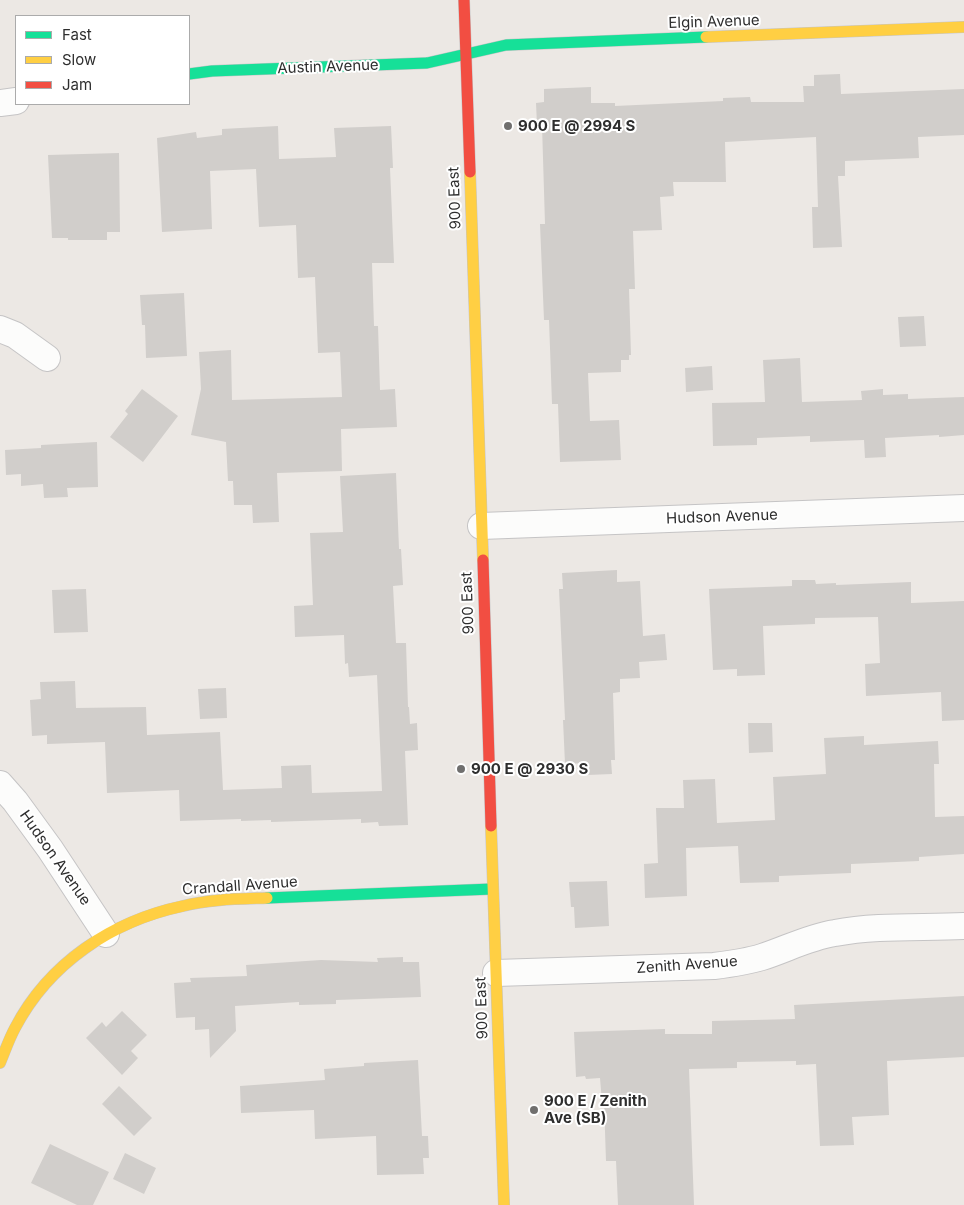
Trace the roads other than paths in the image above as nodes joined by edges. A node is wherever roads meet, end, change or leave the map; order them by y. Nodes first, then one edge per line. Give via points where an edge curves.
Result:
1 (464, 0) edge
2 (964, 27) edge
3 (466, 54) junction
4 (190, 74) edge
5 (15, 101) edge
6 (0, 104) edge
7 (0, 328) edge
8 (47, 358) dead end
9 (964, 508) edge
10 (481, 526) junction
11 (0, 784) edge
12 (492, 888) junction
13 (964, 926) edge
14 (106, 934) junction
15 (496, 973) junction
16 (0, 1063) edge
17 (504, 1205) edge

1 - 3 street, 900 East
2 - 3 street, Elgin Avenue via 506,45
3 - 4 street, Austin Avenue via 427,63
3 - 10 street, 900 East
5 - 6 street
7 - 8 street
9 - 10 street, Hudson Avenue
10 - 12 street, 900 East
11 - 14 street, Hudson Avenue via 50,850
12 - 14 street, Crandall Avenue via 201,902 162,910
12 - 15 street, 900 East
13 - 15 street, Zenith Avenue via 835,932 754,959 714,966
14 - 16 street, Crandall Avenue via 70,958 39,990 17,1025
15 - 17 street, 900 East

